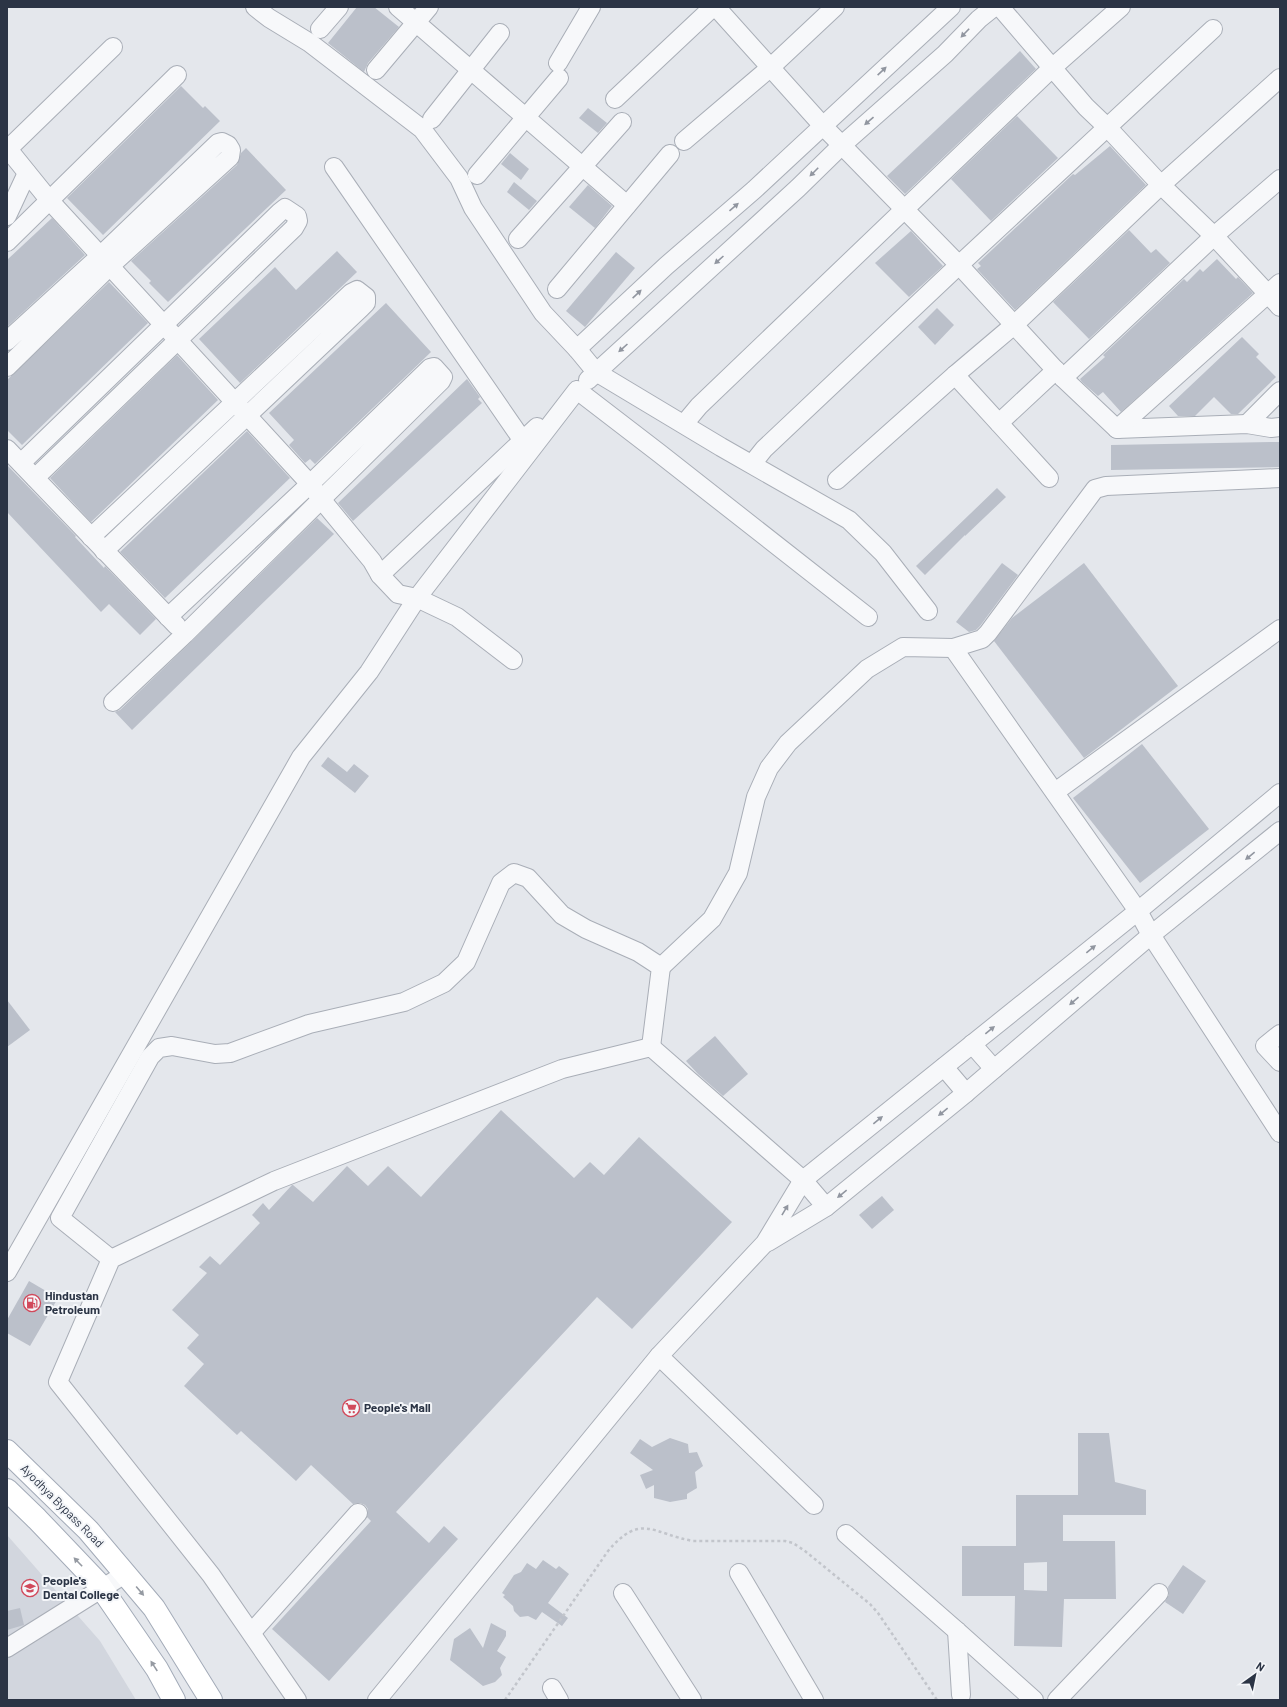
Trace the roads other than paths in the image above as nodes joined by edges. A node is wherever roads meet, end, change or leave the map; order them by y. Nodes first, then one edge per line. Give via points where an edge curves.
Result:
1 (255, 7) edge
2 (339, 7) edge
3 (398, 7) edge
4 (429, 7) edge
5 (591, 7) edge
6 (605, 7) edge
7 (715, 7) edge
8 (835, 7) edge
9 (951, 7) edge
10 (994, 7) edge
11 (1000, 7) edge
12 (1121, 7) edge
13 (416, 23) junction
14 (320, 29) dead end
15 (578, 29) junction
16 (1213, 29) dead end
17 (500, 33) dead end
18 (113, 47) dead end
19 (772, 67) junction
20 (1052, 68) junction
21 (376, 70) dead end
22 (471, 70) junction
23 (177, 75) dead end
24 (1280, 78) edge
25 (615, 99) dead end
26 (526, 117) junction
27 (432, 119) dead end
28 (622, 122) dead end
29 (823, 126) junction
30 (1108, 128) junction
31 (684, 141) dead end
32 (842, 145) junction
33 (7, 148) edge
34 (670, 154) dead end
35 (583, 166) junction
36 (334, 167) dead end
37 (26, 173) junction
38 (478, 175) dead end
39 (1280, 179) edge
40 (1161, 185) junction
41 (50, 201) junction
42 (627, 205) junction
43 (905, 209) junction
44 (7, 216) edge
45 (1214, 236) junction
46 (518, 239) dead end
47 (7, 242) edge
48 (105, 261) junction
49 (959, 265) junction
50 (557, 289) dead end
51 (1276, 295) edge
52 (163, 324) junction
53 (1014, 325) junction
54 (178, 340) junction
55 (7, 341) edge
56 (577, 349) junction
57 (7, 366) edge
58 (596, 372) junction
59 (1060, 374) junction
60 (954, 375) junction
61 (577, 390) junction
62 (1280, 391) edge
63 (236, 402) junction
64 (248, 416) junction
65 (1000, 423) junction
66 (684, 424) junction
67 (1247, 424) junction
68 (1280, 427) edge
69 (1116, 428) junction
70 (522, 441) junction
71 (7, 449) edge
72 (21, 463) junction
73 (752, 464) junction
74 (35, 478) junction
75 (1049, 478) dead end
76 (1280, 478) edge
77 (837, 480) dead end
78 (310, 484) junction
79 (321, 499) junction
80 (91, 537) junction
81 (104, 551) junction
82 (380, 575) junction
83 (417, 598) junction
84 (928, 611) dead end
85 (168, 617) junction
86 (868, 617) dead end
87 (1280, 629) edge
88 (185, 634) junction
89 (953, 648) junction
90 (513, 660) dead end
91 (112, 702) dead end
92 (1055, 792) junction
93 (1280, 793) edge
94 (1280, 831) edge
95 (1138, 911) junction
96 (1151, 935) junction
97 (661, 967) junction
98 (1280, 1034) edge
99 (972, 1044) junction
100 (651, 1047) junction
101 (1280, 1062) edge
102 (944, 1067) junction
103 (994, 1069) junction
104 (966, 1093) junction
105 (1280, 1133) edge
106 (803, 1180) junction
107 (826, 1207) junction
108 (765, 1243) junction
109 (111, 1259) junction
110 (7, 1272) edge
111 (659, 1356) junction
112 (7, 1452) edge
113 (7, 1490) edge
114 (814, 1505) dead end
115 (358, 1513) dead end
116 (846, 1534) dead end
117 (739, 1573) dead end
118 (125, 1574) junction
119 (102, 1589) junction
120 (1159, 1592) dead end
121 (623, 1593) dead end
122 (957, 1631) junction
123 (252, 1632) junction
124 (7, 1648) edge
125 (961, 1694) dead end
126 (174, 1700) edge
127 (211, 1700) edge
128 (297, 1700) edge
129 (377, 1700) edge
130 (692, 1700) edge
131 (814, 1700) edge
132 (1034, 1700) edge
133 (1057, 1700) edge

1 - 56 street via 310,43 422,130 459,178 473,208 543,313
2 - 14 street
3 - 13 street
4 - 13 street
5 - 15 street
6 - 15 street
7 - 19 street
7 - 25 street
8 - 19 street
29 -> 9 street
10 -> 32 street
11 - 20 street
12 - 20 street
13 - 21 street
13 - 22 street
15 - 26 street via 558,71
16 - 30 street
17 - 22 street
18 - 33 street
19 - 29 street
19 - 31 street
20 - 30 street
20 - 43 street
22 - 26 street
22 - 27 street
23 - 41 street
24 - 40 street
26 - 35 street
26 - 38 street
28 - 35 street
29 - 32 street
56 -> 29 street
30 - 40 street
30 - 49 street
32 - 43 street
32 -> 58 street
33 - 37 street
34 - 42 street
35 - 42 street
35 - 46 street
36 - 70 street
37 - 41 street
37 - 44 street
39 - 45 street
40 - 45 street
40 - 53 street
41 - 47 street
41 - 48 street
42 - 50 street
43 - 49 street
43 - 66 street via 699,406
45 - 51 street
45 - 59 street
48 - 48 street via 218,142 228,145 231,150 230,157
48 - 52 street
48 - 55 street
48 - 57 street
49 - 53 street
49 - 73 street via 764,449
51 - 69 street
52 - 54 street
52 - 54 street via 280,212 285,208 297,216 294,228
52 - 72 street
53 - 59 street
53 - 60 street
54 - 63 street
54 - 74 street
56 - 58 street
58 - 61 street
58 - 66 street
59 - 65 street
59 - 69 street
60 - 65 street
60 - 77 street
61 - 70 street
61 - 83 street
61 - 86 street
62 - 67 street
63 - 64 street
63 - 64 street via 352,293 357,290 366,297 366,303 362,308
63 - 80 street
64 - 78 street
64 - 81 street
65 - 75 street
66 - 73 street
67 - 68 street
67 - 69 street
70 - 82 street
71 - 72 street
72 - 74 street
73 - 84 street via 849,520 882,553
74 - 80 street
76 - 89 street via 1106,486 1095,489 988,633 982,639
78 - 79 street
78 - 79 street via 430,368 434,367 443,377
78 - 85 street
79 - 82 street via 372,561
79 - 88 street
80 - 81 street
81 - 85 street
82 - 83 street via 398,594
83 - 90 street via 457,617
83 - 110 street via 369,672 302,757
85 - 88 street
87 - 92 street
88 - 91 street
89 - 92 street
89 - 97 street via 903,647 867,669 788,743 769,768 756,797 738,873 712,919
92 - 95 street
93 - 95 street
94 -> 96 street
95 - 96 street
99 -> 95 street
96 -> 103 street
96 - 105 street
97 - 100 street
97 - 109 street via 638,952 586,929 562,915 528,878 514,873 501,883 466,962 444,983 404,1002 309,1024 230,1053 215,1054 172,1046 158,1048 150,1057 60,1218
98 - 101 street via 1265,1046
99 - 102 street
99 - 103 street
100 - 106 street
100 - 109 street via 562,1069 274,1181
102 - 104 street
106 -> 102 street
103 - 104 street
104 -> 107 street
106 - 107 street
108 -> 106 street
107 - 108 street
108 - 111 street
109 - 123 street via 58,1382 211,1574
111 - 114 street
111 - 129 street
112 - 118 main road, Ayodhya Bypass Road via 88,1530
119 -> 113 main road
115 - 123 street
116 - 122 street
117 - 131 street
118 - 119 street
118 -> 127 main road, Ayodhya Bypass Road via 154,1608
119 - 124 street
126 -> 119 main road via 157,1669
120 - 133 street
121 - 130 street
122 - 125 street
122 - 132 street
123 - 128 street

